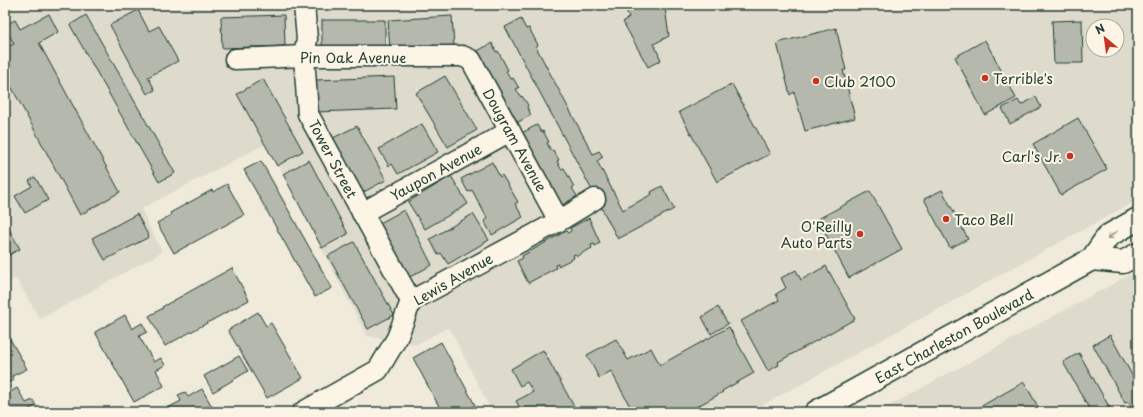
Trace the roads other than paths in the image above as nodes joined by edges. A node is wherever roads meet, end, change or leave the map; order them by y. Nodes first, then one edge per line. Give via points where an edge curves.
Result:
1 (304, 5) edge
2 (304, 56) junction
3 (235, 59) dead end
4 (471, 60) joint
5 (510, 131) junction
6 (595, 199) dead end
7 (362, 213) junction
8 (1138, 219) edge
9 (559, 221) junction
10 (1138, 254) edge
11 (1092, 259) junction
12 (411, 301) junction
13 (302, 412) edge
14 (816, 412) edge

1 - 2 street, Tower Street via 307,39
2 - 3 street, Pin Oak Avenue
2 - 4 street, Pin Oak Avenue via 462,56
2 - 7 street, Tower Street via 308,114
4 - 5 street, Dougram Avenue
5 - 7 street, Yaupon Avenue
5 - 9 street, Dougram Avenue
6 - 9 street, Lewis Avenue
7 - 12 street, Tower Street
8 -> 11 main road, East Charleston Boulevard via 1108,236
9 - 12 street, Lewis Avenue
10 - 11 main road via 1123,262
11 - 14 main road, East Charleston Boulevard
12 - 13 street, Lewis Avenue via 397,338 378,370

